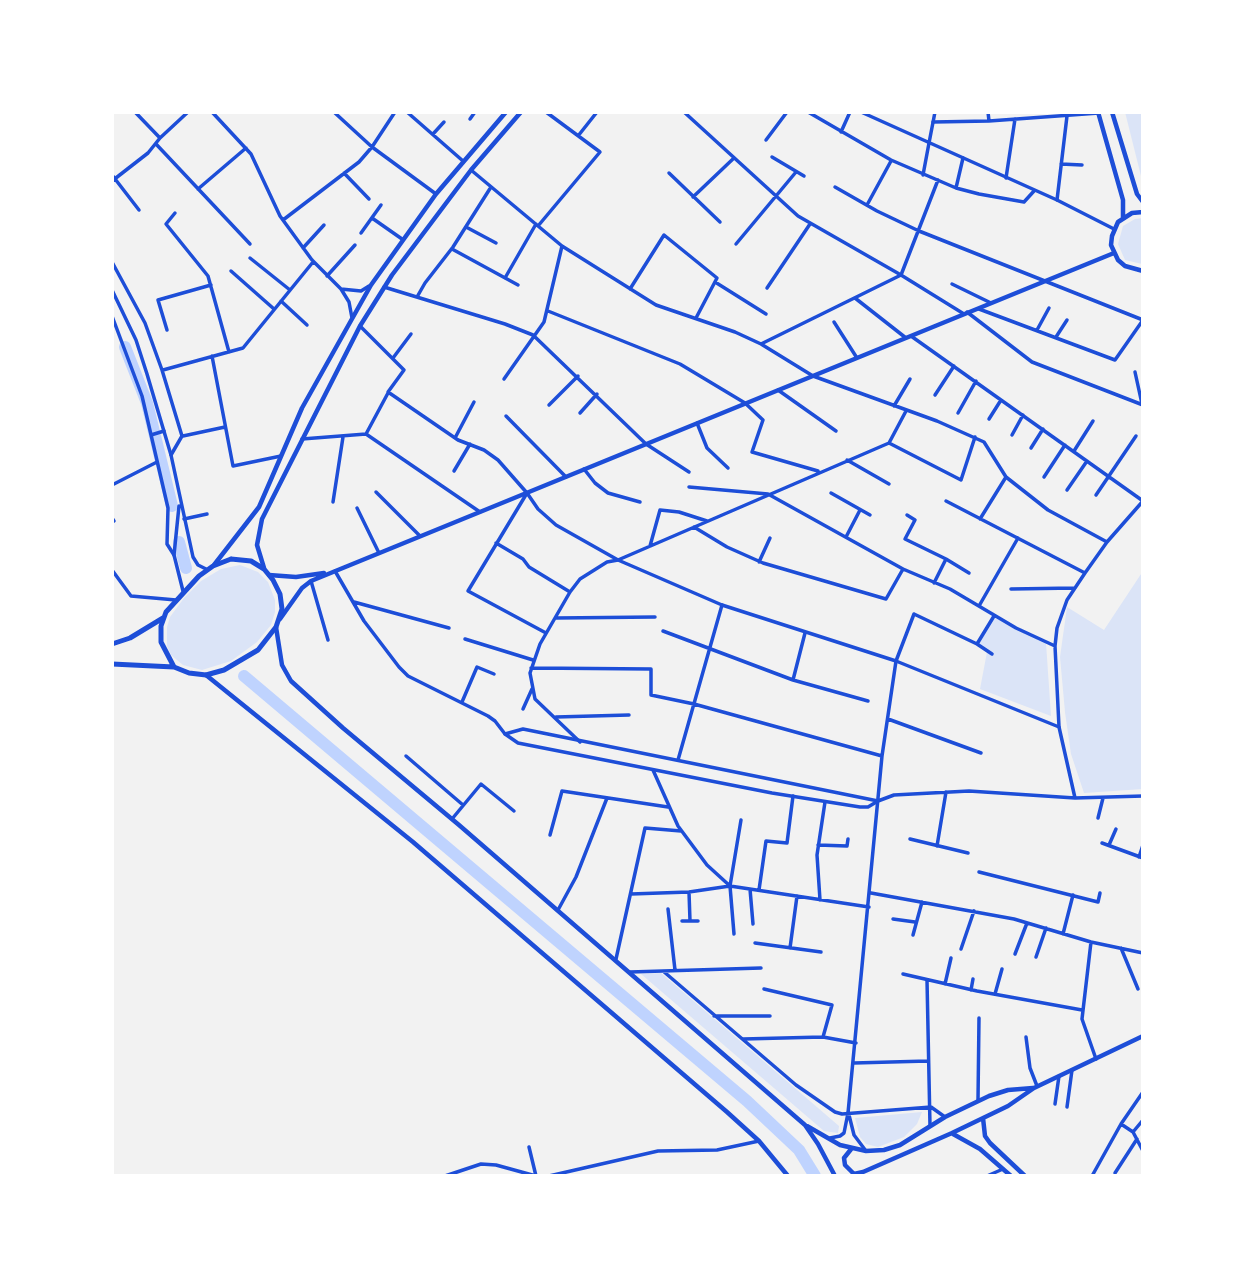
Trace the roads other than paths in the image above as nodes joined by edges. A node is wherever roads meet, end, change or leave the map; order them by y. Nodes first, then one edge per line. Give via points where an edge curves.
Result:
1 (135, 112) edge
2 (188, 112) edge
3 (212, 112) edge
4 (395, 112) edge
5 (407, 112) edge
6 (475, 112) edge
7 (506, 112) edge
8 (521, 112) edge
9 (547, 112) edge
10 (597, 112) edge
11 (684, 112) edge
12 (786, 112) edge
13 (808, 112) edge
14 (850, 112) edge
15 (861, 112) edge
16 (935, 112) edge
17 (988, 112) edge
18 (1112, 112) edge
19 (335, 113) edge
20 (1098, 113) edge
21 (1036, 115) edge
22 (1067, 116) junction
23 (470, 119) dead end
24 (1015, 119) junction
25 (989, 121) junction
26 (444, 122) dead end
27 (933, 122) junction
28 (841, 132) junction
29 (433, 134) junction
30 (578, 136) junction
31 (160, 138) junction
32 (766, 140) dead end
33 (929, 143) junction
34 (156, 144) junction
35 (372, 147) junction
36 (246, 148) junction
37 (772, 157) dead end
38 (734, 158) junction
39 (963, 158) junction
40 (891, 160) junction
41 (463, 161) junction
42 (1061, 164) junction
43 (1082, 165) dead end
44 (471, 170) junction
45 (796, 172) junction
46 (344, 173) junction
47 (669, 173) dead end
48 (923, 175) junction
49 (804, 176) dead end
50 (113, 178) edge
51 (1006, 178) junction
52 (938, 180) junction
53 (491, 187) junction
54 (835, 187) dead end
55 (956, 188) junction
56 (198, 189) junction
57 (1034, 191) junction
58 (436, 194) junction
59 (693, 197) junction
60 (776, 197) junction
61 (369, 200) dead end
62 (1057, 200) junction
63 (1143, 202) edge
64 (382, 205) dead end
65 (867, 205) junction
66 (139, 210) dead end
67 (1143, 212) edge
68 (175, 214) dead end
69 (1123, 217) junction
70 (372, 218) junction
71 (283, 220) junction
72 (719, 222) dead end
73 (810, 224) junction
74 (324, 225) dead end
75 (537, 225) junction
76 (466, 227) junction
77 (1114, 229) junction
78 (919, 231) junction
79 (361, 233) dead end
80 (402, 239) junction
81 (496, 243) dead end
82 (250, 244) dead end
83 (736, 244) dead end
84 (355, 246) dead end
85 (562, 246) junction
86 (303, 247) junction
87 (452, 249) junction
88 (1114, 253) junction
89 (250, 258) dead end
90 (112, 262) edge
91 (313, 262) junction
92 (383, 268) junction
93 (232, 271) dead end
94 (1143, 271) edge
95 (327, 275) junction
96 (392, 275) junction
97 (901, 275) junction
98 (505, 278) junction
99 (1043, 281) junction
100 (715, 282) junction
101 (952, 284) dead end
102 (211, 285) junction
103 (372, 285) junction
104 (518, 285) dead end
105 (384, 287) junction
106 (767, 288) dead end
107 (341, 289) junction
108 (630, 289) junction
109 (112, 290) edge
110 (290, 290) junction
111 (417, 297) junction
112 (855, 298) junction
113 (281, 301) junction
114 (991, 303) junction
115 (978, 308) junction
116 (1049, 308) dead end
117 (275, 309) junction
118 (548, 311) junction
119 (966, 313) junction
120 (766, 314) dead end
121 (112, 316) edge
122 (352, 318) junction
123 (696, 318) junction
124 (1067, 320) dead end
125 (1143, 320) edge
126 (834, 322) dead end
127 (307, 326) dead end
128 (360, 326) junction
129 (167, 330) dead end
130 (1037, 330) junction
131 (411, 334) dead end
132 (533, 335) junction
133 (908, 337) junction
134 (1056, 337) junction
135 (761, 344) junction
136 (229, 352) junction
137 (212, 356) junction
138 (393, 358) junction
139 (857, 358) junction
140 (954, 366) junction
141 (162, 370) junction
142 (1136, 372) dead end
143 (578, 376) junction
144 (813, 376) junction
145 (504, 379) dead end
146 (910, 379) dead end
147 (976, 382) junction
148 (778, 390) junction
149 (388, 392) junction
150 (597, 394) junction
151 (935, 395) dead end
152 (1001, 399) junction
153 (474, 402) dead end
154 (745, 403) junction
155 (549, 405) dead end
156 (1142, 405) edge
157 (894, 406) junction
158 (906, 411) junction
159 (580, 412) dead end
160 (958, 413) dead end
161 (1023, 415) junction
162 (506, 416) dead end
163 (989, 419) dead end
164 (1093, 421) dead end
165 (697, 423) junction
166 (225, 427) junction
167 (1043, 429) junction
168 (164, 431) junction
169 (836, 431) dead end
170 (366, 434) junction
171 (151, 435) junction
172 (1012, 435) dead end
173 (182, 436) junction
174 (1136, 436) dead end
175 (343, 437) junction
176 (975, 437) junction
177 (455, 438) junction
178 (301, 439) junction
179 (889, 443) junction
180 (470, 444) junction
181 (646, 444) junction
182 (1065, 445) junction
183 (1031, 448) dead end
184 (1074, 451) junction
185 (171, 455) junction
186 (281, 456) junction
187 (847, 460) junction
188 (1087, 461) junction
189 (158, 462) junction
190 (728, 468) dead end
191 (584, 469) junction
192 (454, 471) dead end
193 (820, 471) junction
194 (689, 472) dead end
195 (1109, 476) junction
196 (566, 477) junction
197 (1006, 477) junction
198 (1044, 477) dead end
199 (889, 484) dead end
200 (112, 485) edge
201 (690, 487) dead end
202 (1067, 490) dead end
203 (376, 492) dead end
204 (527, 493) junction
205 (831, 493) dead end
206 (768, 495) junction
207 (1096, 495) dead end
208 (180, 500) junction
209 (946, 501) dead end
210 (1143, 501) edge
211 (333, 502) dead end
212 (640, 502) dead end
213 (357, 508) dead end
214 (860, 510) junction
215 (480, 512) junction
216 (207, 514) dead end
217 (907, 514) dead end
218 (870, 515) dead end
219 (184, 519) junction
220 (980, 519) junction
221 (707, 521) junction
222 (694, 527) junction
223 (420, 536) junction
224 (846, 537) junction
225 (770, 538) dead end
226 (1018, 538) junction
227 (1107, 542) junction
228 (496, 543) junction
229 (650, 546) junction
230 (379, 553) junction
231 (174, 555) junction
232 (946, 559) junction
233 (618, 560) junction
234 (759, 562) junction
235 (210, 568) junction
236 (264, 569) junction
237 (904, 569) junction
238 (112, 570) edge
239 (335, 571) junction
240 (969, 573) dead end
241 (1085, 573) junction
242 (270, 575) junction
243 (311, 581) junction
244 (934, 583) junction
245 (1075, 588) junction
246 (1012, 589) dead end
247 (183, 592) junction
248 (570, 592) junction
249 (176, 600) junction
250 (352, 601) junction
251 (722, 605) junction
252 (978, 606) junction
253 (994, 615) junction
254 (654, 617) dead end
255 (163, 618) junction
256 (555, 618) junction
257 (279, 621) junction
258 (276, 627) junction
259 (449, 628) dead end
260 (663, 631) dead end
261 (546, 633) junction
262 (805, 633) junction
263 (465, 639) dead end
264 (328, 640) dead end
265 (112, 644) edge
266 (977, 644) junction
267 (1055, 646) junction
268 (710, 647) junction
269 (992, 654) dead end
270 (533, 661) junction
271 (896, 662) junction
272 (112, 664) edge
273 (174, 667) junction
274 (531, 668) junction
275 (494, 674) dead end
276 (206, 675) junction
277 (793, 680) junction
278 (532, 689) junction
279 (868, 701) dead end
280 (462, 702) junction
281 (694, 704) junction
282 (523, 709) dead end
283 (629, 715) dead end
284 (554, 717) junction
285 (887, 719) junction
286 (1059, 727) junction
287 (505, 734) junction
288 (580, 742) junction
289 (981, 754) dead end
290 (406, 756) dead end
291 (882, 756) junction
292 (678, 760) junction
293 (652, 768) junction
294 (946, 792) junction
295 (793, 796) junction
296 (1143, 796) edge
297 (607, 798) junction
298 (1075, 798) junction
299 (1103, 798) junction
300 (878, 801) junction
301 (825, 802) junction
302 (463, 805) junction
303 (668, 807) junction
304 (514, 811) dead end
305 (1098, 818) dead end
306 (452, 819) junction
307 (741, 820) dead end
308 (1116, 829) dead end
309 (681, 831) junction
310 (550, 835) dead end
311 (848, 839) dead end
312 (910, 839) dead end
313 (1102, 843) dead end
314 (818, 845) junction
315 (1109, 845) junction
316 (1143, 845) edge
317 (937, 846) junction
318 (968, 853) dead end
319 (1141, 857) edge
320 (979, 872) dead end
321 (730, 886) junction
322 (750, 889) junction
323 (758, 890) junction
324 (689, 892) junction
325 (871, 893) junction
326 (1100, 893) dead end
327 (631, 894) junction
328 (1073, 895) junction
329 (797, 896) junction
330 (820, 900) junction
331 (922, 902) junction
332 (869, 907) junction
333 (668, 909) dead end
334 (558, 910) junction
335 (974, 911) junction
336 (893, 919) dead end
337 (682, 921) dead end
338 (690, 921) junction
339 (698, 921) dead end
340 (916, 922) junction
341 (1027, 922) junction
342 (753, 924) dead end
343 (1046, 928) junction
344 (1063, 933) junction
345 (734, 934) dead end
346 (913, 935) dead end
347 (1091, 942) junction
348 (755, 943) dead end
349 (790, 948) junction
350 (1121, 948) junction
351 (961, 949) dead end
352 (821, 952) dead end
353 (1143, 953) edge
354 (1015, 954) dead end
355 (1036, 957) dead end
356 (951, 958) dead end
357 (616, 959) junction
358 (761, 968) dead end
359 (1002, 969) dead end
360 (675, 970) junction
361 (663, 971) junction
362 (629, 972) junction
363 (903, 974) dead end
364 (974, 979) dead end
365 (927, 980) junction
366 (944, 984) junction
367 (764, 989) dead end
368 (1138, 989) dead end
369 (971, 990) junction
370 (995, 994) junction
371 (1082, 1010) junction
372 (714, 1016) junction
373 (771, 1016) dead end
374 (979, 1018) dead end
375 (823, 1037) junction
376 (1026, 1037) dead end
377 (1143, 1037) edge
378 (742, 1040) junction
379 (856, 1043) junction
380 (1096, 1059) junction
381 (928, 1061) junction
382 (854, 1063) junction
383 (1072, 1070) junction
384 (1059, 1076) junction
385 (1036, 1087) junction
386 (1008, 1090) junction
387 (1143, 1092) edge
388 (978, 1102) junction
389 (1012, 1103) junction
390 (1055, 1104) dead end
391 (931, 1107) junction
392 (1067, 1107) dead end
393 (848, 1113) junction
394 (945, 1117) junction
395 (983, 1118) junction
396 (1143, 1120) edge
397 (1121, 1124) junction
398 (805, 1125) junction
399 (930, 1126) junction
400 (1133, 1132) junction
401 (952, 1133) junction
402 (828, 1138) junction
403 (1137, 1139) junction
404 (759, 1140) junction
405 (529, 1147) dead end
406 (852, 1148) junction
407 (866, 1151) junction
408 (1143, 1151) edge
409 (1003, 1169) junction
410 (1115, 1173) dead end
411 (862, 1174) edge
412 (445, 1176) edge
413 (537, 1176) edge
414 (788, 1176) edge
415 (835, 1176) edge
416 (987, 1176) edge
417 (1011, 1176) edge
418 (1025, 1176) edge
419 (1092, 1176) edge

1 - 31 street
2 - 31 street
3 - 36 street
4 - 35 street
5 - 29 street
6 - 23 street
7 - 41 main road
8 - 44 main road
9 - 30 street
10 - 30 street
11 - 38 street
12 - 32 street
13 - 28 street
14 - 28 street
15 - 33 street
16 - 27 street
17 - 25 street
18 - 63 main road
19 - 35 street
20 - 22 street
20 - 69 main road via 1123,200
21 - 22 street
21 - 24 street
22 - 42 street
24 - 25 street
24 - 51 street
25 - 27 street
26 - 29 street
27 - 33 street
28 - 40 street
29 - 41 street
30 - 75 street via 600,152
31 - 34 street
33 - 39 street
33 - 48 street
34 - 50 street
34 - 56 street
35 - 46 street
35 - 58 street
36 - 56 street
36 - 71 street
37 - 45 street
38 - 59 street
38 - 60 street
39 - 51 street
39 - 55 street
40 - 48 street
40 - 65 street
41 - 58 main road
42 - 43 street
42 - 62 street
44 - 53 street
44 - 96 main road
45 - 49 street
45 - 60 street
46 - 61 street
46 - 71 street
47 - 59 street
48 - 52 street
50 - 66 street
51 - 57 street
52 - 55 street
52 - 78 street
53 - 75 street
53 - 76 street
54 - 65 street
55 - 57 street via 1024,202
56 - 82 street
57 - 62 street
58 - 80 main road
59 - 72 street
60 - 73 street
60 - 83 street
62 - 77 street
64 - 70 street
65 - 78 street
67 - 69 main road
68 - 102 street via 166,224
69 - 77 main road
70 - 79 street
70 - 80 street
71 - 86 street
73 - 97 street
73 - 106 street
74 - 86 street
75 - 85 street
75 - 98 street
76 - 81 street
76 - 87 street
77 - 88 main road
78 - 97 street
78 - 99 street
80 - 92 main road
84 - 95 street
85 - 108 street
85 - 118 street
86 - 91 street
87 - 98 street
87 - 111 street
88 - 94 main road via 1125,266
88 - 99 main road
89 - 110 street
90 - 141 street via 145,323
91 - 95 street
91 - 110 street
92 - 96 main road
92 - 103 main road
93 - 117 street
95 - 107 street
96 - 105 main road
97 - 112 street
97 - 119 street
98 - 104 street
99 - 114 main road
99 - 125 street
100 - 108 street via 716,278 664,235
100 - 120 street
100 - 123 street
101 - 114 street
102 - 129 street via 158,300
102 - 136 street
103 - 107 street via 361,291
103 - 122 main road
105 - 111 street
105 - 128 main road
107 - 122 street
108 - 123 street via 656,305
109 - 168 street via 135,340
110 - 113 street
111 - 132 street
112 - 133 street
112 - 135 street
113 - 117 street
113 - 127 street
114 - 115 main road
115 - 119 main road
115 - 130 street
116 - 130 street
117 - 136 street via 243,348
118 - 132 street
118 - 154 street via 668,358
119 - 133 main road
119 - 156 street via 1031,362
121 - 171 street via 142,396
122 - 186 main road
123 - 135 street
124 - 134 street
125 - 134 street via 1115,360
126 - 139 street
128 - 138 street
128 - 178 main road
130 - 134 street
131 - 138 street
132 - 143 street
132 - 145 street
133 - 139 main road
133 - 140 street
135 - 144 street
136 - 137 street
137 - 141 street
137 - 166 street
138 - 149 street via 404,370
139 - 144 main road
140 - 147 street
140 - 151 street
141 - 173 street
142 - 156 street
143 - 150 street
143 - 155 street
144 - 148 main road
144 - 157 street
146 - 157 street
147 - 152 street
147 - 160 street
148 - 154 main road
148 - 169 street
149 - 170 street
149 - 177 street
150 - 159 street
150 - 181 street
152 - 161 street
152 - 163 street
153 - 177 street
154 - 165 main road
154 - 193 street via 764,420 752,452
157 - 158 street
158 - 176 street
158 - 179 street
161 - 167 street
161 - 172 street
162 - 196 street
164 - 184 street
165 - 181 main road
165 - 190 street via 707,448
166 - 173 street
166 - 186 street via 233,466
167 - 182 street
167 - 183 street
168 - 171 street
168 - 185 street
170 - 175 street
170 - 215 street
171 - 189 street
173 - 185 street
174 - 195 street
175 - 178 street
175 - 211 street
176 - 179 street via 961,480
176 - 197 street via 990,448
177 - 180 street
178 - 236 main road via 262,519 257,544
179 - 187 street
180 - 192 street
180 - 204 street via 498,460
181 - 191 main road
181 - 194 street
182 - 184 street
182 - 198 street
184 - 188 street
185 - 208 street
186 - 235 main road via 259,507
187 - 193 street
187 - 199 street
188 - 195 street
188 - 202 street
189 - 200 street
189 - 231 street via 169,508 167,544
191 - 196 main road
191 - 212 street via 608,493
193 - 206 street
195 - 207 street
195 - 210 street
196 - 204 main road
197 - 220 street
197 - 227 street via 1048,510
201 - 206 street
203 - 223 street
204 - 215 main road
204 - 228 street
204 - 233 street via 556,525
205 - 214 street
206 - 221 street
206 - 224 street
208 - 219 street
208 - 231 street
209 - 220 street
210 - 227 street
213 - 230 street
214 - 218 street
214 - 224 street
215 - 223 main road
216 - 219 street
217 - 232 street via 915,520 905,539
219 - 235 street via 193,557 198,565
220 - 226 street
221 - 222 street
221 - 229 street via 660,510
222 - 229 street
222 - 234 street
223 - 230 main road
224 - 237 street
225 - 234 street
226 - 241 street
226 - 252 street
227 - 241 street
228 - 248 street
228 - 261 street via 468,590
229 - 233 street
230 - 239 main road
231 - 247 street
232 - 240 street
232 - 244 street
233 - 248 street via 597,567
233 - 251 street
234 - 237 street via 887,599
235 - 236 highway via 241,559
235 - 247 highway
236 - 242 highway
237 - 244 street
238 - 249 street via 131,596
239 - 242 main road via 296,577
239 - 243 main road
239 - 250 street
241 - 245 street
242 - 257 highway via 280,594
243 - 257 main road
243 - 264 street
244 - 252 street
245 - 246 street
245 - 267 street via 1063,610
247 - 249 highway
248 - 256 street
249 - 255 highway
250 - 259 street
250 - 280 street via 408,676
251 - 262 street
251 - 268 street
252 - 253 street
253 - 266 street
253 - 267 street
254 - 256 street
255 - 265 highway
255 - 273 highway via 161,642
256 - 261 street
257 - 258 highway
258 - 276 highway via 247,658
258 - 306 main road via 282,665 290,681
260 - 268 street
261 - 270 street
262 - 271 street
262 - 277 street
263 - 270 street
266 - 269 street
266 - 271 street via 914,614
267 - 286 street
268 - 277 street
268 - 281 street
270 - 274 street
271 - 285 street
271 - 286 street
272 - 273 highway
273 - 276 highway
274 - 278 street
274 - 281 street via 651,669 651,695
275 - 280 street via 477,667
276 - 404 main road via 413,842
277 - 279 street
278 - 282 street
278 - 284 street via 535,699
280 - 287 street via 495,721
281 - 291 street
281 - 292 street
283 - 284 street
284 - 288 street
285 - 289 street
285 - 291 street
286 - 298 street
287 - 288 street via 523,729
287 - 293 street via 518,743
288 - 292 street
290 - 302 street
291 - 300 street
292 - 300 street
293 - 295 street
293 - 303 street
294 - 298 street
294 - 300 street via 894,795
294 - 317 street
295 - 301 street
295 - 323 street via 787,844 766,841
296 - 299 street
297 - 303 street
297 - 310 street via 562,791
297 - 334 street
298 - 299 street
299 - 305 street
300 - 301 street via 868,807
300 - 325 street
301 - 314 street
302 - 304 street via 481,783
302 - 306 street
303 - 309 street
306 - 334 main road
307 - 321 street
308 - 315 street
309 - 321 street
309 - 327 street via 645,828
311 - 314 street via 847,846
312 - 317 street
313 - 315 street
314 - 330 street
315 - 319 street
316 - 319 street
317 - 318 street
320 - 328 street
321 - 322 street
321 - 324 street
321 - 345 street
322 - 323 street
322 - 342 street
323 - 329 street
324 - 327 street
324 - 338 street
325 - 331 street
325 - 332 street
326 - 328 street via 1098,902
327 - 357 street
328 - 344 street
329 - 330 street
329 - 349 street
330 - 332 street
331 - 335 street
331 - 340 street
332 - 379 street
333 - 360 street
334 - 357 main road
335 - 341 street
335 - 351 street
336 - 340 street
337 - 338 street
338 - 339 street
340 - 346 street
341 - 343 street
341 - 354 street
343 - 344 street
343 - 355 street
344 - 347 street
347 - 350 street
347 - 371 street
348 - 349 street
349 - 352 street
350 - 353 street
350 - 368 street
356 - 366 street
357 - 362 main road
358 - 360 street
359 - 370 street
360 - 361 street
361 - 362 street
361 - 372 street
362 - 398 main road
363 - 365 street
364 - 369 street
365 - 366 street
365 - 381 street
366 - 369 street
367 - 375 street via 832,1005
369 - 370 street
370 - 371 street
371 - 380 street
372 - 373 street
372 - 378 street
374 - 388 street
375 - 378 street
375 - 379 street
376 - 385 street
377 - 380 main road
378 - 393 street via 835,1112
379 - 382 street
380 - 383 main road
381 - 382 street
381 - 391 street
382 - 393 street
383 - 384 main road
383 - 392 street
384 - 385 main road
384 - 390 street
385 - 386 main road
385 - 389 main road
386 - 388 main road
386 - 389 main road
387 - 397 street
388 - 394 main road
389 - 395 main road
391 - 393 street
391 - 394 street
391 - 399 street
393 - 402 street via 844,1133
393 - 407 street via 854,1135
394 - 399 main road
395 - 401 main road
395 - 418 main road via 990,1143
396 - 400 street
397 - 400 street
397 - 419 street
398 - 402 main road
398 - 415 main road
399 - 407 main road via 894,1147
400 - 403 street
401 - 409 main road
401 - 411 main road
402 - 406 main road
403 - 408 street
403 - 410 street
404 - 413 street via 717,1150 658,1151
404 - 414 main road
405 - 413 street
406 - 407 main road
406 - 411 main road via 844,1158 845,1165
409 - 416 street
409 - 417 main road
412 - 413 street via 481,1164

